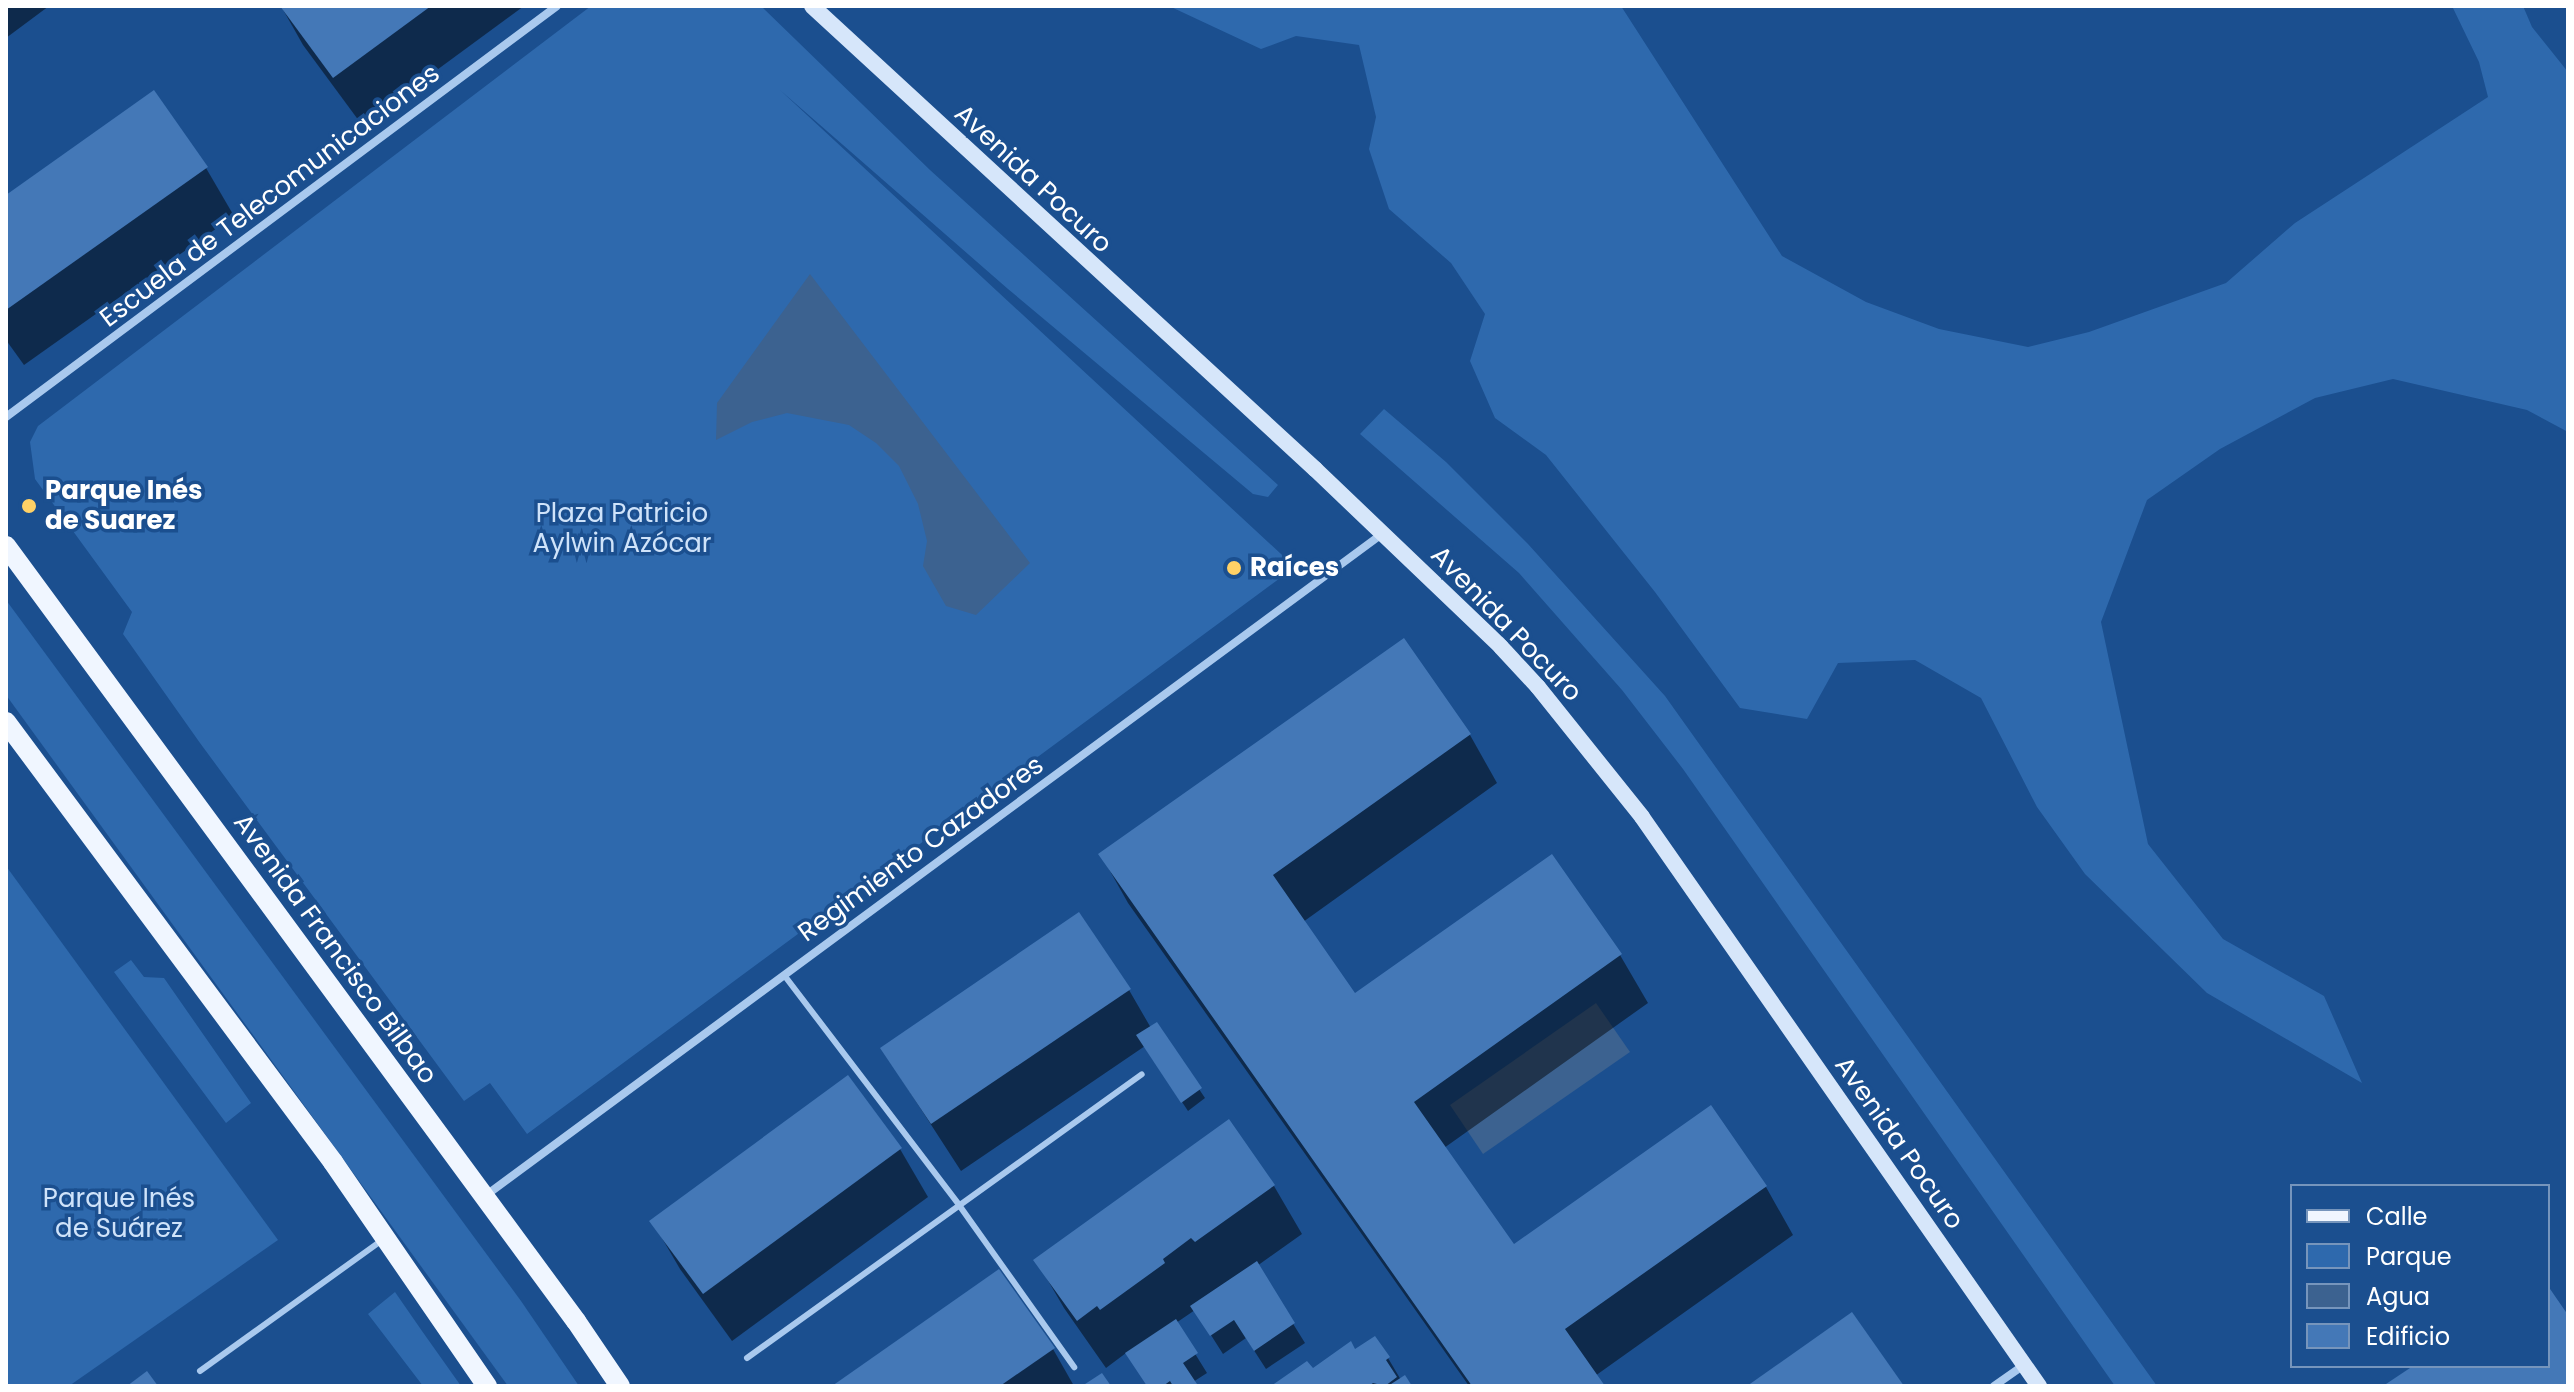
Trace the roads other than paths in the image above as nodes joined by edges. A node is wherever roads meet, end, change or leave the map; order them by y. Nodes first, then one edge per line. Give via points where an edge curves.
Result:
1 (557, 6) edge
2 (812, 6) edge
3 (6, 417) edge
4 (1382, 534) junction
5 (6, 546) edge
6 (6, 722) edge
7 (784, 975) junction
8 (1142, 1074) dead end
9 (484, 1197) junction
10 (959, 1205) junction
11 (384, 1238) junction
12 (747, 1358) dead end
13 (2024, 1365) junction
14 (1074, 1367) dead end
15 (200, 1371) dead end
16 (487, 1386) edge
17 (620, 1386) edge
18 (1994, 1386) edge
19 (2039, 1386) edge

1 - 3 street, Escuela de Telecomunicaciones
2 - 4 main road, Avenida Pocuro
4 - 7 street, Regimiento Cazadores
4 - 13 main road, Avenida Pocuro via 1501,647 1609,772
5 - 9 main road, Avenida Francisco Bilbao
6 - 11 main road
7 - 9 street, Regimiento Cazadores
7 - 10 lane
8 - 10 lane
9 - 17 main road, Avenida Francisco Bilbao
10 - 12 lane
10 - 14 lane
11 - 15 lane
11 - 16 main road
13 - 18 street
13 - 19 main road, Avenida Pocuro

